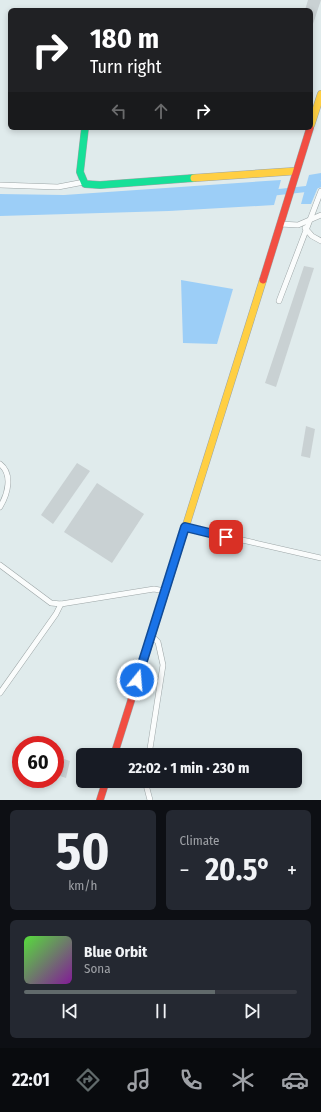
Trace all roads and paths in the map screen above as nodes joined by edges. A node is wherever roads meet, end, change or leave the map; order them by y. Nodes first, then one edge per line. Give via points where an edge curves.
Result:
1 (321, 94) edge
2 (313, 120) edge
3 (85, 130) edge
4 (310, 130) edge
5 (296, 171) junction
6 (84, 182) junction
7 (0, 185) edge
8 (321, 191) edge
9 (321, 215) edge
10 (308, 222) junction
11 (280, 224) junction
12 (305, 228) junction
13 (321, 241) edge
14 (279, 301) dead end
15 (0, 464) edge
16 (0, 507) edge
17 (185, 527) junction
18 (321, 558) edge
19 (0, 565) edge
20 (165, 591) junction
21 (61, 604) junction
22 (151, 635) junction
23 (0, 693) edge
24 (116, 748) edge
25 (150, 748) edge
26 (104, 788) edge
27 (147, 788) edge
28 (100, 800) edge
29 (150, 800) edge

1 - 2 main road
3 - 6 main road via 80,172
4 - 5 main road
5 - 6 main road via 100,185
5 - 11 main road
6 - 7 street via 58,187
8 - 10 street
9 - 10 street
10 - 11 street via 298,226
10 - 12 street
11 - 17 main road
12 - 13 street
12 - 14 street
15 - 16 street via 6,471 8,483
17 - 18 street
17 - 20 main road
19 - 21 street via 43,598 51,603
20 - 21 street via 154,589
20 - 22 main road
21 - 23 street
22 - 24 main road
22 - 25 street via 158,642 163,665
26 - 28 main road
27 - 29 street

